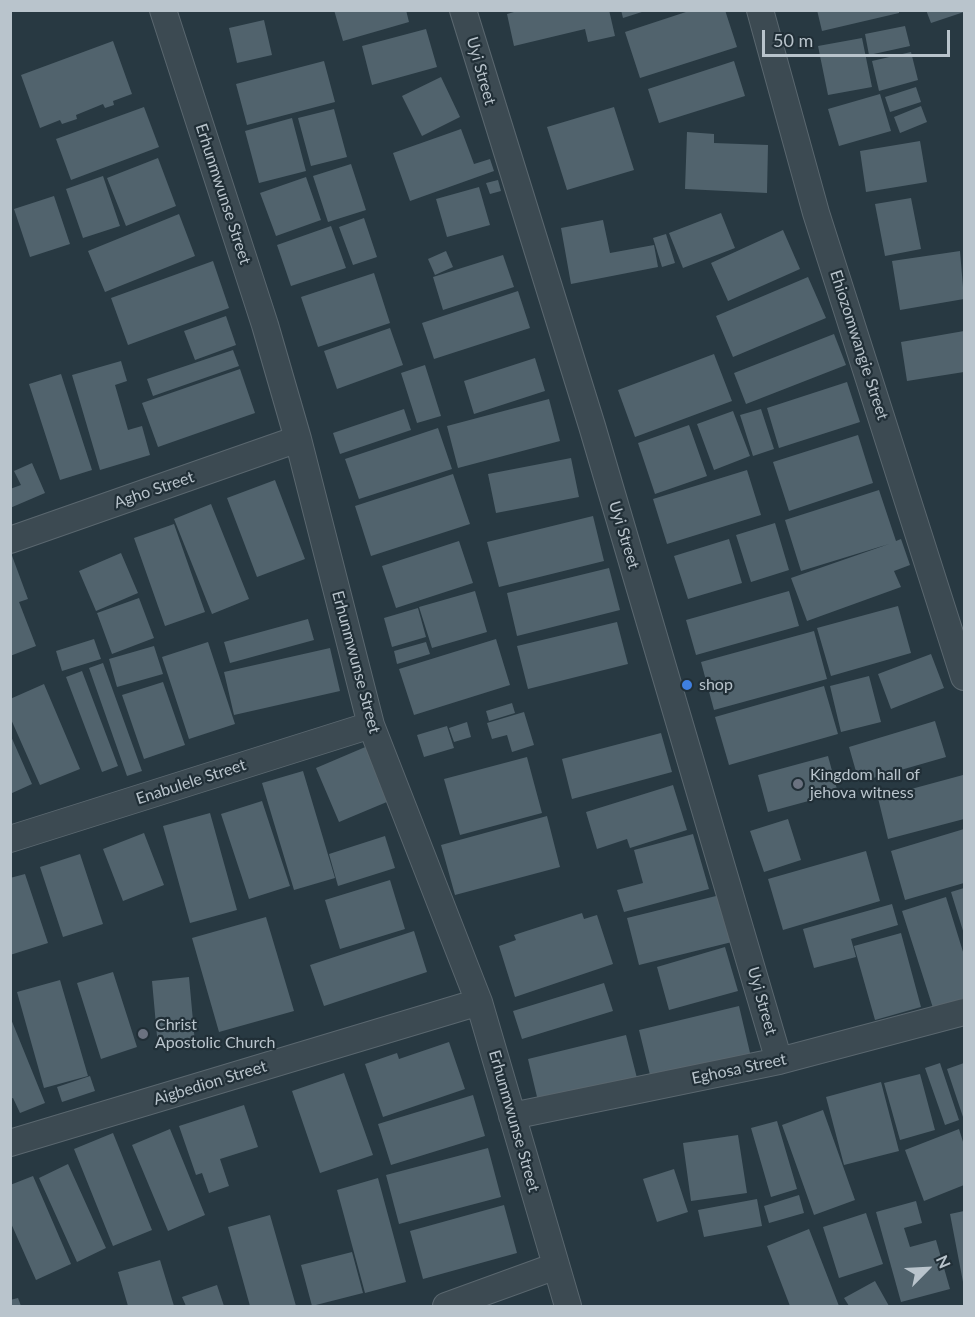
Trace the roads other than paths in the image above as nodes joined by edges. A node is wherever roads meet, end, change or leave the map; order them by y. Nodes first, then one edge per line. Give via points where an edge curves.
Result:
1 (163, 10) edge
2 (464, 10) edge
3 (760, 10) edge
4 (298, 440) junction
5 (10, 540) edge
6 (964, 677) edge
7 (371, 725) junction
8 (10, 840) edge
9 (479, 1002) junction
10 (964, 1012) edge
11 (779, 1061) junction
12 (512, 1116) junction
13 (10, 1143) edge
14 (556, 1266) junction
15 (446, 1306) edge
16 (568, 1306) edge

1 - 4 street, Erhunmwunse Street
2 - 11 street, Uyi Street via 592,426
3 - 6 street, Ehiozomwangie Street via 816,213
4 - 5 street, Agho Street
4 - 7 street, Erhunmwunse Street
7 - 8 street, Enabulele Street
7 - 9 street, Erhunmwunse Street
9 - 12 street, Erhunmwunse Street
9 - 13 street, Aigbedion Street
10 - 11 street, Eghosa Street
11 - 12 street, Eghosa Street
12 - 14 street, Erhunmwunse Street
14 - 15 street
14 - 16 street, Erhunmwunse Street

